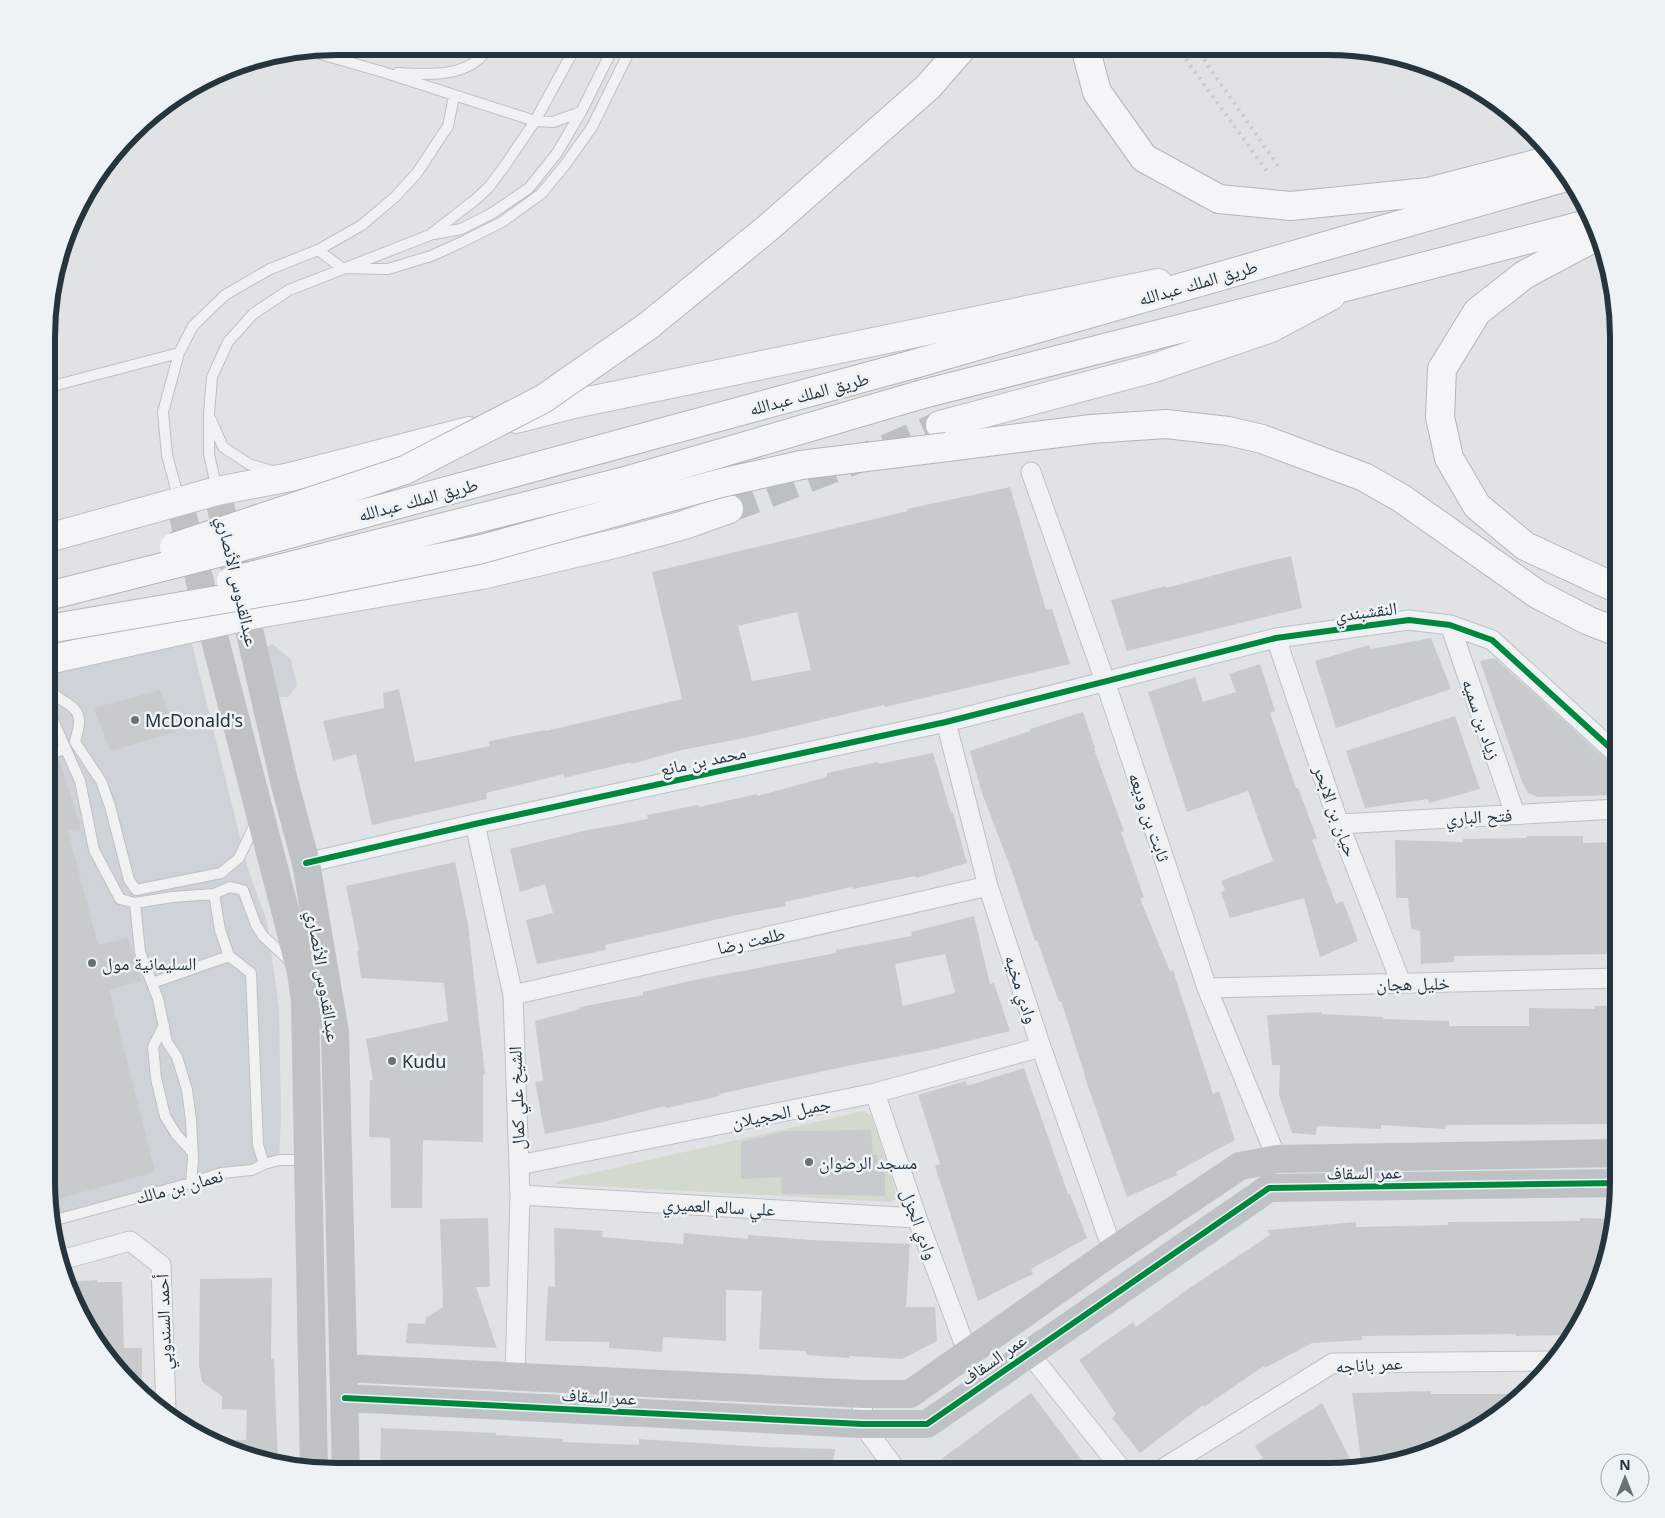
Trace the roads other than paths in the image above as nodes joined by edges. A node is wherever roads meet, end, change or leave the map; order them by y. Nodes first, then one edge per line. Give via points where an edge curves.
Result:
1 (484, 55) edge
2 (571, 55) edge
3 (610, 55) edge
4 (628, 55) edge
5 (956, 55) edge
6 (1087, 55) edge
7 (326, 56) edge
8 (383, 72) junction
9 (454, 96) junction
10 (581, 112) junction
11 (535, 121) junction
12 (1550, 163) edge
13 (1561, 177) edge
14 (1587, 224) edge
15 (430, 235) junction
16 (1592, 239) edge
17 (318, 250) junction
18 (1289, 255) junction
19 (342, 268) junction
20 (1349, 286) junction
21 (179, 353) junction
22 (55, 385) edge
23 (209, 414) junction
24 (943, 436) junction
25 (1031, 472) dead end
26 (290, 477) junction
27 (217, 491) junction
28 (179, 502) junction
29 (728, 509) tunnel mouth
30 (55, 536) edge
31 (1610, 584) edge
32 (55, 587) edge
33 (55, 594) edge
34 (246, 616) junction
35 (210, 623) junction
36 (1450, 625) junction
37 (55, 626) edge
38 (55, 627) edge
39 (1610, 629) edge
40 (1276, 638) junction
41 (55, 658) edge
42 (1105, 681) junction
43 (55, 696) edge
44 (946, 722) junction
45 (55, 725) edge
46 (66, 749) junction
47 (1610, 749) edge
48 (55, 752) edge
49 (1610, 809) edge
50 (259, 814) junction
51 (1514, 814) junction
52 (475, 824) junction
53 (1339, 824) junction
54 (306, 863) junction
55 (988, 886) junction
56 (214, 894) junction
57 (135, 903) junction
58 (229, 956) junction
59 (301, 972) junction
60 (1610, 978) edge
61 (152, 983) junction
62 (1401, 983) junction
63 (1207, 988) junction
64 (513, 994) junction
65 (164, 1025) junction
66 (1041, 1047) junction
67 (875, 1093) junction
68 (192, 1153) junction
69 (1610, 1153) edge
70 (307, 1158) junction
71 (1277, 1159) junction
72 (264, 1164) junction
73 (518, 1165) junction
74 (191, 1183) junction
75 (1610, 1183) edge
76 (520, 1195) junction
77 (918, 1218) junction
78 (57, 1220) edge
79 (1113, 1251) junction
80 (66, 1259) edge
81 (1029, 1352) junction
82 (968, 1354) junction
83 (1545, 1361) edge
84 (344, 1368) junction
85 (515, 1376) junction
86 (863, 1394) junction
87 (345, 1398) junction
88 (166, 1406) edge
89 (862, 1424) junction
90 (314, 1462) edge
91 (346, 1463) edge
92 (891, 1463) edge
93 (1117, 1463) edge
94 (1171, 1463) edge

1 - 8 lane via 470,66 451,72 421,75
2 - 11 lane
3 - 10 lane
4 - 19 lane via 592,127 541,194 502,222 431,256 388,269
5 - 32 main road, bridge via 920,94 770,227 648,326 543,399 405,470
6 - 12 main road via 1097,92 1144,158 1219,199 1291,206 1428,192 1539,163
7 - 8 lane
8 - 9 lane
9 - 11 lane
9 - 17 lane via 448,126 417,173 362,225
10 - 11 lane via 553,122
10 - 15 lane via 557,152 529,188 491,214 461,229
11 - 15 lane via 489,187
13 - 18 main road, طريق الملك عبدالله
14 - 20 main road
15 - 19 lane
16 - 31 main road via 1524,275 1477,312 1442,369 1440,417 1449,458 1477,506 1525,546
17 - 19 lane
17 - 21 lane via 270,269 225,295 193,326
18 - 26 main road via 574,404
18 - 33 main road, طريق الملك عبدالله, bridge via 914,364 246,546
19 - 23 lane via 289,290 253,314 228,342 212,377
20 - 24 main road via 1271,328
20 - 37 main road, bridge via 924,394 629,480
21 - 22 lane
21 - 28 lane via 163,412 167,455
23 - 26 lane via 223,447 248,464
23 - 27 lane via 209,454
24 - 38 main road, bridge via 721,483 478,550 300,586
24 - 39 main road via 1166,424 1228,431 1262,439 1364,477 1401,498 1537,594
25 - 42 street, ثابت بن وديعه
26 - 27 main road
27 - 28 main road
27 - 34 street, عبدالقدوس الأنصاري
28 - 30 main road
28 - 35 street, عبدالقدوس الأنصاري
29 - 34 main road via 618,543 482,575
34 - 35 main road
34 - 54 street, عبدالقدوس الأنصاري
35 - 41 main road
35 - 50 street, عبدالقدوس الأنصاري
36 - 40 street, النقشبندي via 1409,620
36 - 47 street, النقشبندي via 1492,640
36 - 51 street, زياد بن سميه
40 - 42 street, النقشبندي
40 - 53 street, حيان بن الابحر
42 - 44 street, محمد بن مانع
42 - 63 street, ثابت بن وديعه
43 - 50 lane via 72,705 77,712 80,723 75,742 101,781 129,880 136,890 221,874 239,858
44 - 52 street, محمد بن مانع
44 - 55 street, وادي مخيه
45 - 46 lane
46 - 48 lane
46 - 57 lane via 80,781 94,850 120,899
49 - 51 street, فتح الباري
50 - 59 street, عبدالقدوس الأنصاري
51 - 53 street, فتح الباري
52 - 54 street, محمد بن مانع
52 - 64 street, الشيخ علي كمال
53 - 62 street, حيان بن الابحر
54 - 84 street, عبدالقدوس الأنصاري via 335,1032
55 - 64 street, طلعت رضا
55 - 66 street, وادي مخيه
56 - 57 lane
56 - 58 lane via 220,930
56 - 59 lane via 230,887 243,890 263,936
57 - 61 lane via 140,952
58 - 61 lane
58 - 72 lane via 251,973 258,1144
59 - 70 street, عبدالقدوس الأنصاري
60 - 62 street, خليل هجان
61 - 65 lane
62 - 63 street, خليل هجان
63 - 71 street, ثابت بن وديعه
64 - 73 street, الشيخ علي كمال
65 - 68 lane via 167,1042 177,1057 186,1090
65 - 68 lane via 153,1047 158,1087 165,1116
66 - 67 street, جميل الحجيلان
66 - 79 street, وادي مخيه
67 - 73 street, جميل الحجيلان
67 - 77 street, وادي الجزل
68 - 74 lane
69 - 71 street, عمر السقاف
70 - 72 lane, نعمان بن مالك
70 - 90 street, عبدالقدوس الأنصاري
71 - 79 street, عمر السقاف via 1240,1166
72 - 74 lane, نعمان بن مالك via 252,1170 221,1173
73 - 76 street, الشيخ علي كمال
74 - 78 lane, نعمان بن مالك
75 - 81 street, عمر السقاف via 1268,1188
76 - 77 street, علي سالم العميري
76 - 85 street, الشيخ علي كمال
77 - 82 street, وادي الجزل
79 - 82 street, عمر السقاف
80 - 88 street, أحمد السندوبي via 130,1241 161,1265
81 - 89 street, عمر السقاف via 927,1424
81 - 93 street
82 - 86 street, عمر السقاف via 910,1394
83 - 94 street, عمر باناجه via 1333,1363
84 - 85 street, عمر السقاف
84 - 87 street, عبدالقدوس الأنصاري
85 - 86 street, عمر السقاف
86 - 89 street
87 - 89 street, عمر السقاف
87 - 91 street, عبدالقدوس الأنصاري
89 - 92 street

